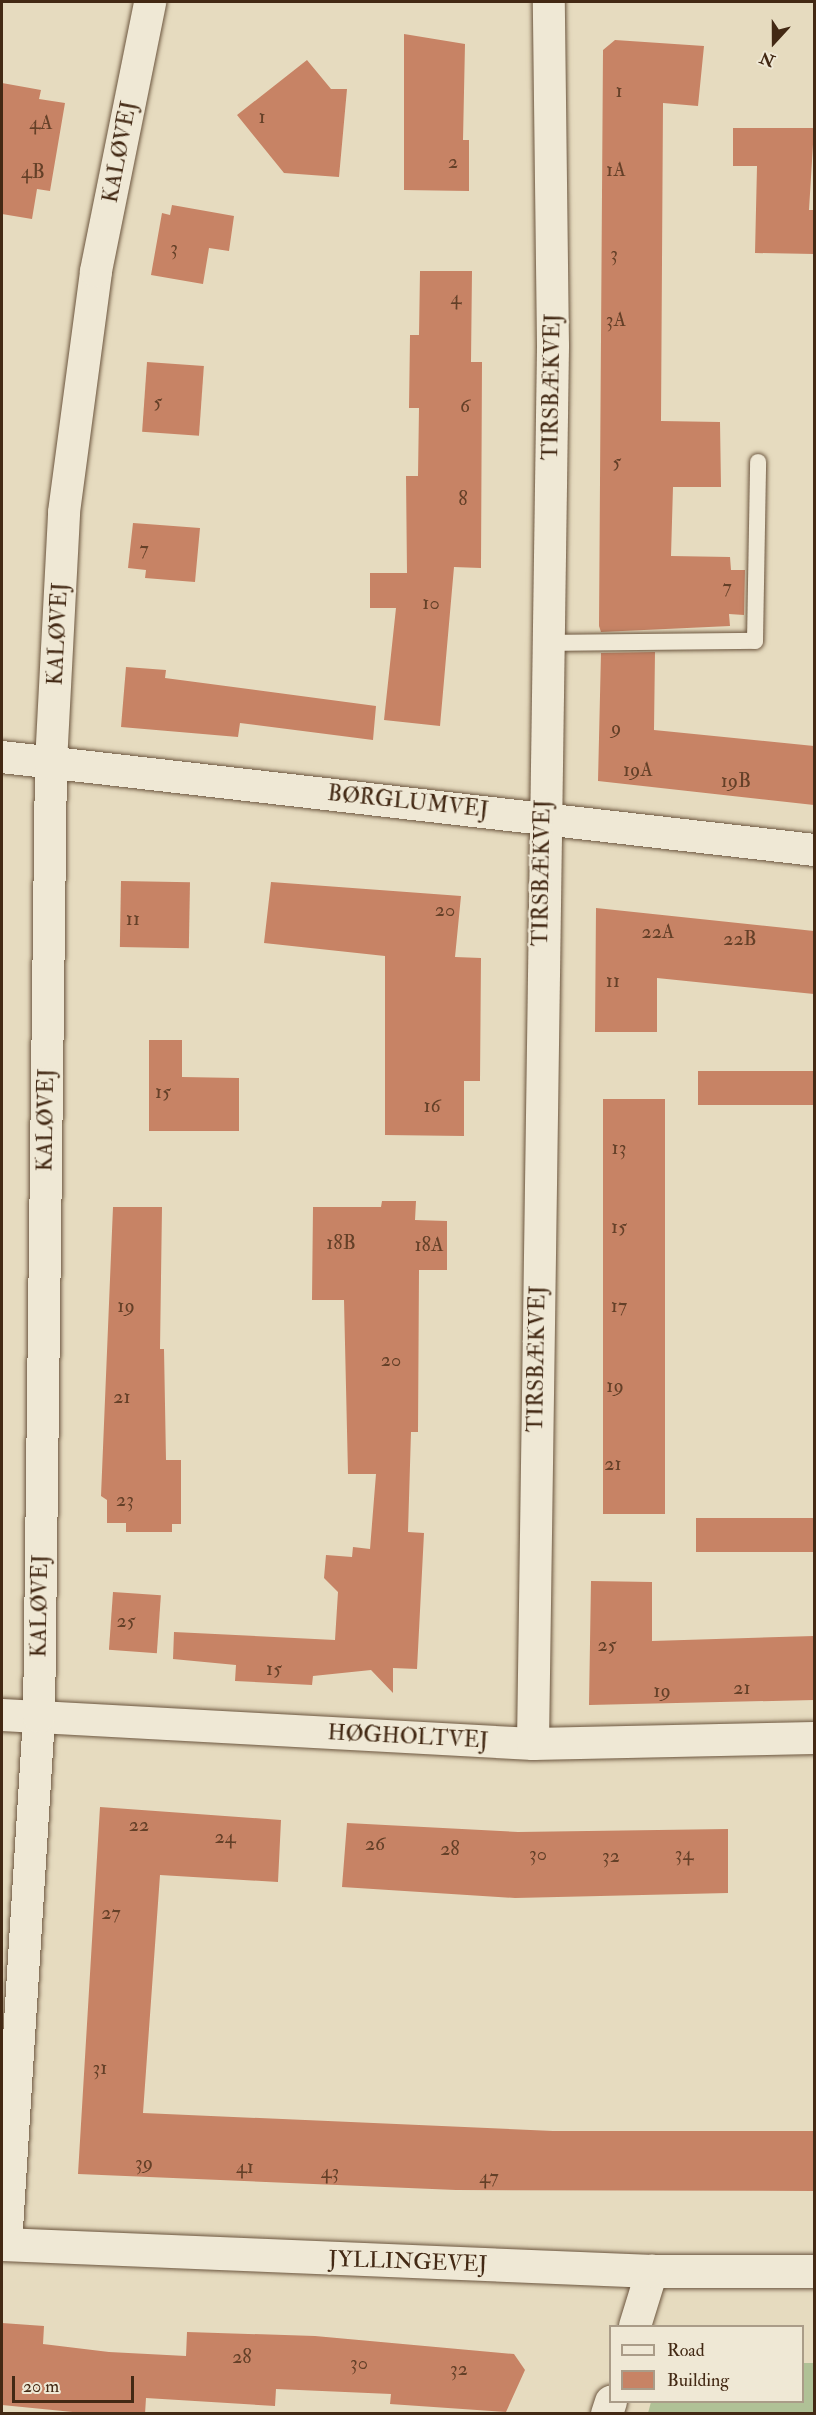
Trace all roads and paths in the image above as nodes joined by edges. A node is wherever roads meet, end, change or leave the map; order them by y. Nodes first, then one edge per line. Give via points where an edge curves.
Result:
1 (150, 2) edge
2 (549, 2) edge
3 (759, 462) dead end
4 (547, 643) junction
5 (2, 757) edge
6 (51, 763) junction
7 (543, 817) junction
8 (814, 850) edge
9 (2, 1715) edge
10 (39, 1717) junction
11 (814, 1738) edge
12 (533, 1744) junction
13 (4, 2244) edge
14 (652, 2271) junction
15 (814, 2271) edge
16 (635, 2325) edge

1 - 6 street, KALØVEJ via 90,317 64,512
2 - 4 street, TIRSBÆKVEJ via 553,346
3 - 4 lane via 755,641
4 - 7 street, TIRSBÆKVEJ
5 - 6 street, BØRGLUMVEJ
6 - 7 street, BØRGLUMVEJ
6 - 10 street, KALØVEJ
7 - 8 street, BØRGLUMVEJ
7 - 12 street, TIRSBÆKVEJ
9 - 10 street, HØGHOLTVEJ
10 - 12 street, HØGHOLTVEJ
10 - 13 street, KALØVEJ
11 - 12 street, HØGHOLTVEJ
13 - 14 street, JYLLINGEVEJ
14 - 15 street, JYLLINGEVEJ
14 - 16 street

